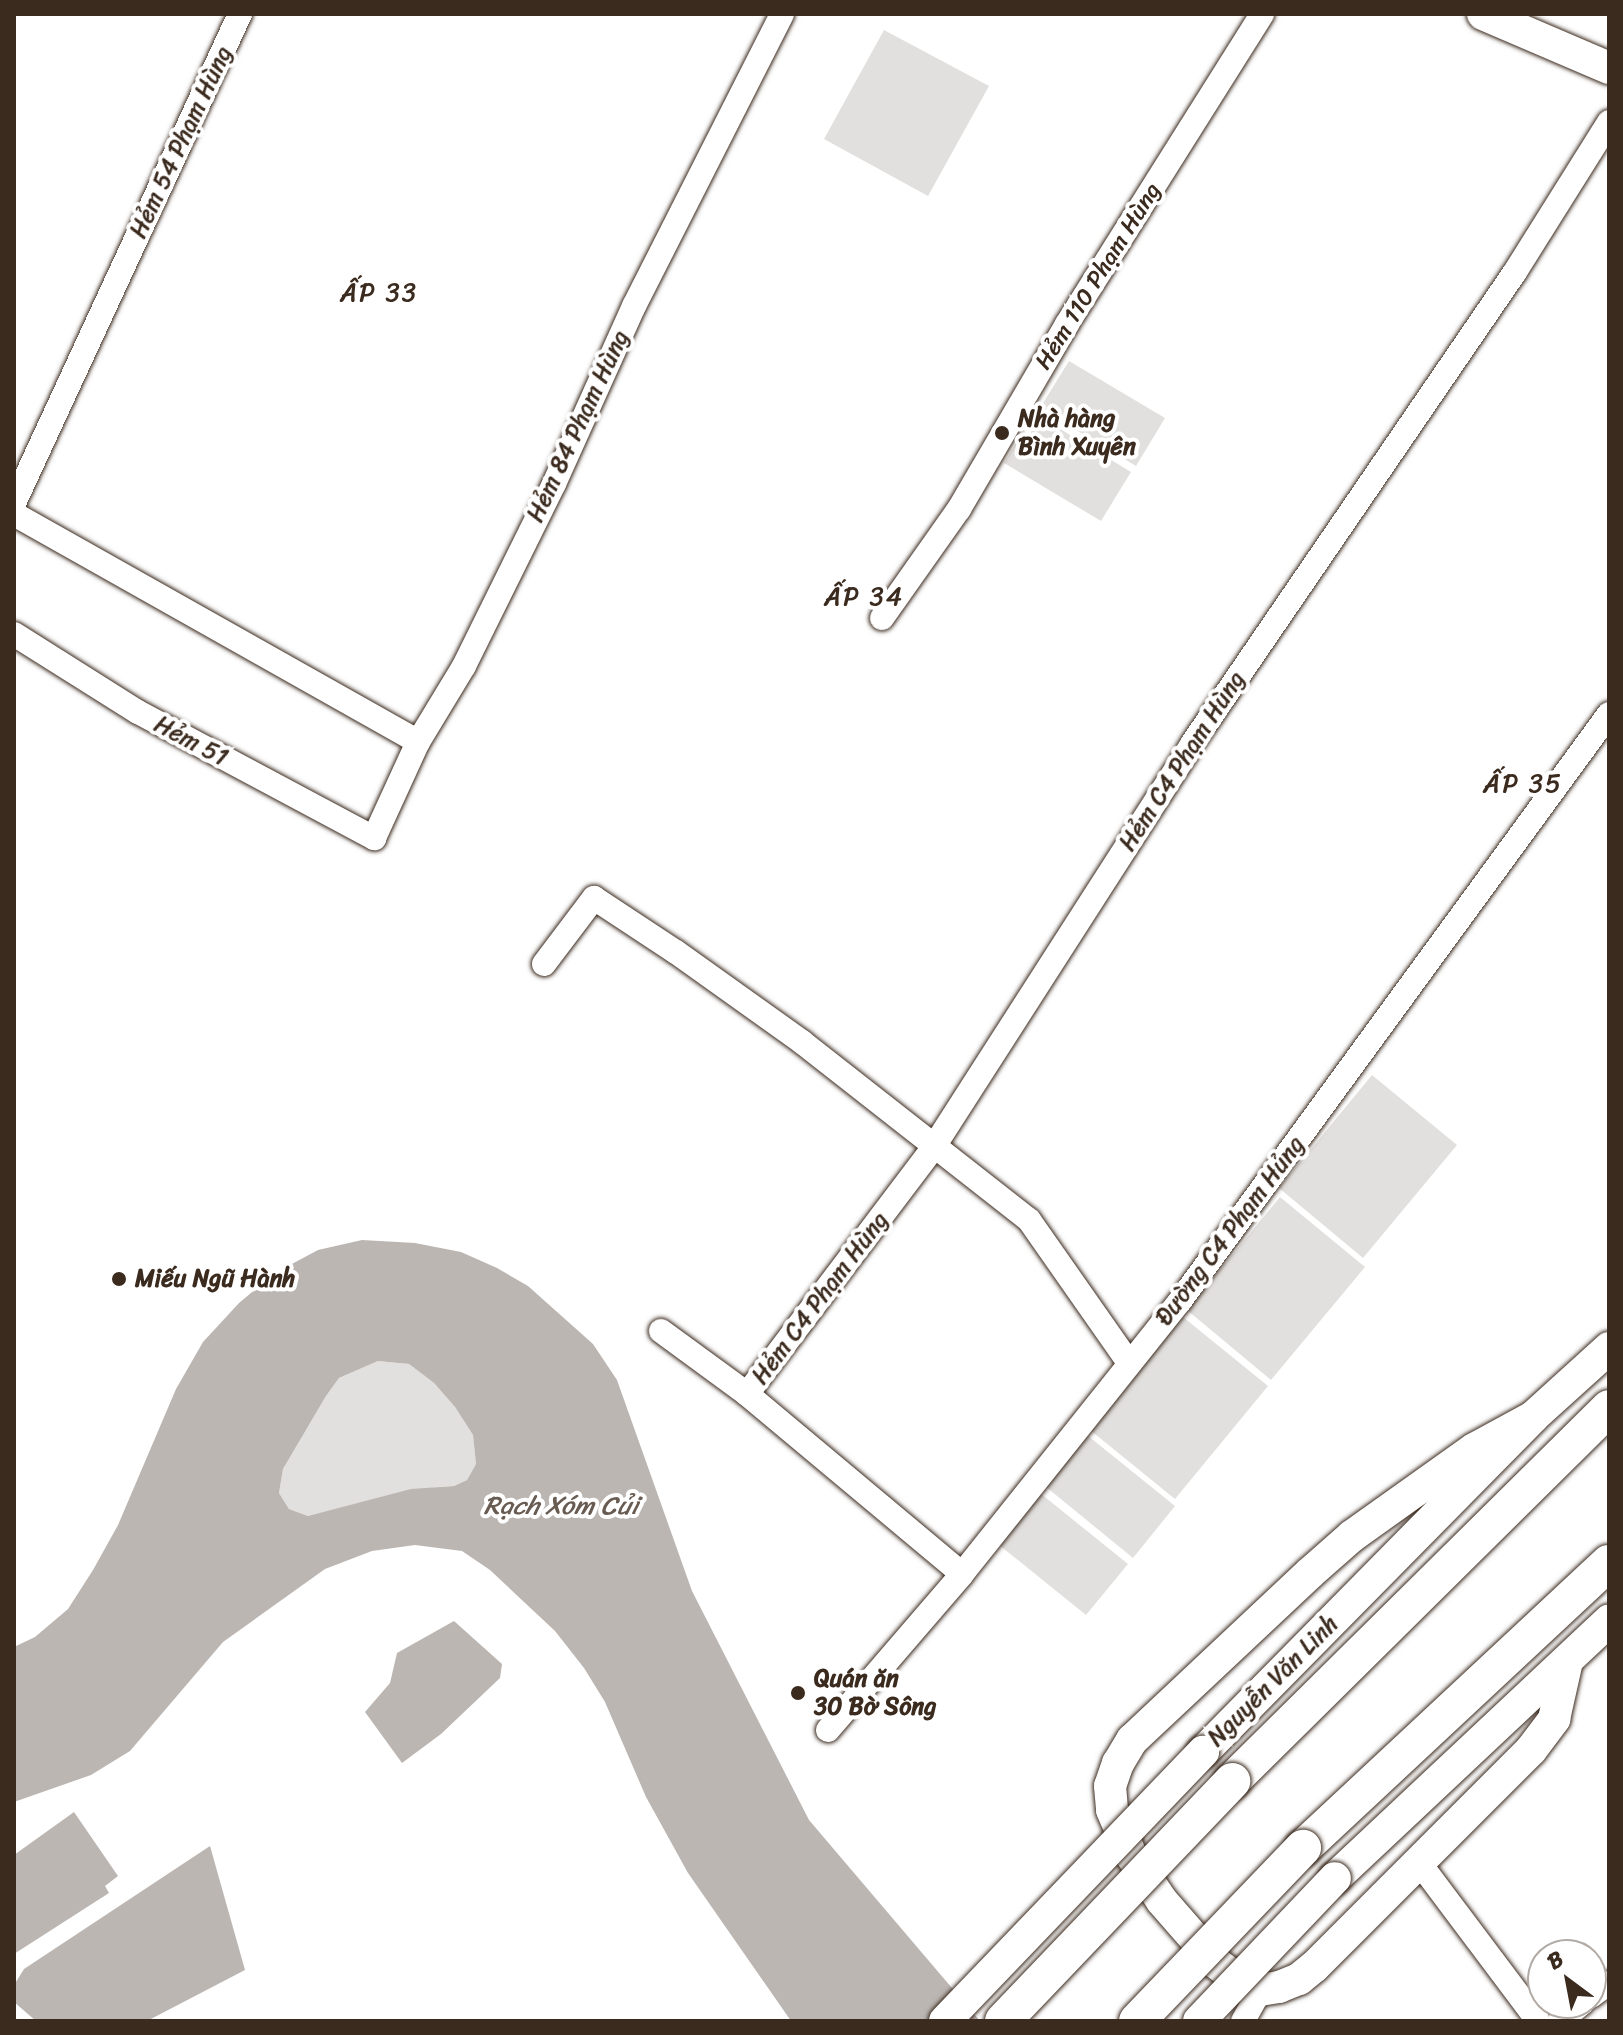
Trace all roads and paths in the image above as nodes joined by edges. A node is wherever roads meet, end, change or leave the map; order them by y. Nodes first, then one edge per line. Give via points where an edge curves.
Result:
1 (240, 14) edge
2 (782, 14) edge
3 (1262, 14) edge
4 (1483, 14) edge
5 (1605, 58) edge
6 (1609, 122) edge
7 (14, 503) edge
8 (14, 514) edge
9 (882, 618) dead end
10 (14, 634) edge
11 (1609, 714) edge
12 (418, 742) junction
13 (374, 838) joint
14 (544, 964) dead end
15 (935, 1145) junction
16 (661, 1331) dead end
17 (1609, 1348) edge
18 (1129, 1363) junction
19 (747, 1394) junction
20 (1609, 1408) edge
21 (1533, 1417) junction
22 (1609, 1563) edge
23 (962, 1574) junction
24 (1609, 1621) edge
25 (1567, 1661) junction
26 (828, 1730) dead end
27 (1418, 1861) junction
28 (1260, 1990) junction
29 (945, 2021) edge
30 (1003, 2021) edge
31 (1137, 2021) edge
32 (1199, 2021) edge
33 (1243, 2021) edge
34 (1538, 2021) edge

1 - 7 street, Hẻm 54 Phạm Hùng
2 - 12 street, Hẻm 84 Phạm Hùng via 634,306 464,666
3 - 9 street, Hẻm 110 Phạm Hùng via 1067,324 959,509
4 - 5 main road
6 - 15 street, Hẻm C4 Phạm Hùng via 1515,272 1192,744
8 - 12 street
10 - 13 street, Hẻm 51 via 138,712
11 - 18 street, Đường C4 Phạm Hủng via 1180,1301
12 - 13 street, Hẻm 84 Phạm Hùng
14 - 15 street via 594,898 770,1018
15 - 18 street via 1029,1220
15 - 19 street, Hẻm C4 Phạm Hùng
16 - 19 street
17 - 21 main road, Nguyễn Văn Linh
18 - 23 street, Đường C4 Phạm Hủng
19 - 23 street
20 - 30 highway, Nguyễn Văn Linh, bridge via 1232,1781
21 - 28 main road via 1474,1449 1352,1536 1132,1740 1118,1763 1110,1786 1112,1810 1131,1855 1176,1920 1216,1963
21 - 29 main road, Nguyễn Văn Linh, bridge
22 - 31 highway, bridge via 1303,1848
23 - 26 street, Đường C4 Phạm Hủng
24 - 25 main road
25 - 27 main road via 1560,1702 1545,1734
25 - 32 main road, bridge via 1335,1878
27 - 28 main road via 1299,1979
27 - 34 street
28 - 33 street

